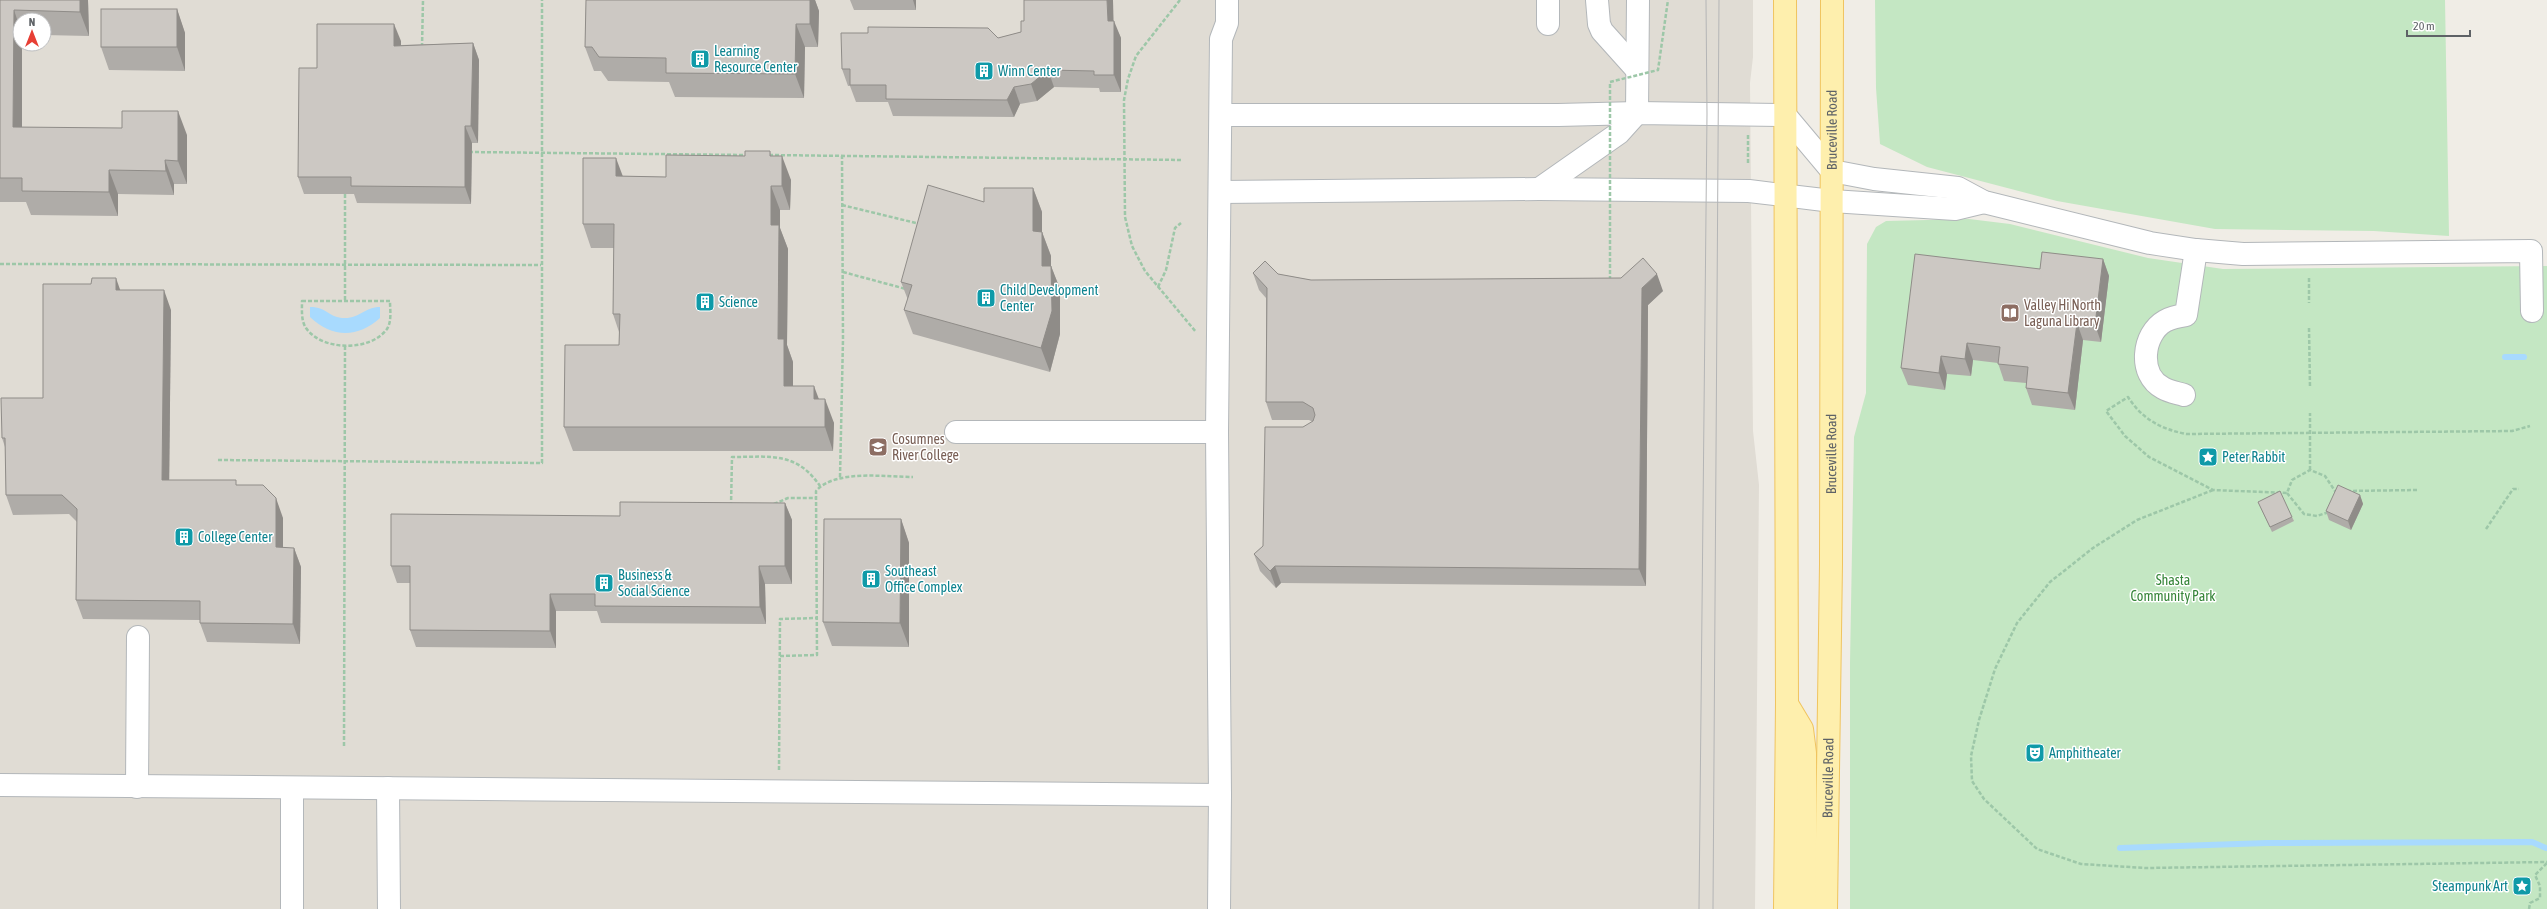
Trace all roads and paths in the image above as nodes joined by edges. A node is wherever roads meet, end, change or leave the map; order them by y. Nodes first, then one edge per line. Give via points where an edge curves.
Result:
1 (423, 0) edge
2 (542, 0) edge
3 (1180, 0) edge
4 (1227, 0) edge
5 (1548, 0) edge
6 (1597, 0) edge
7 (1638, 0) edge
8 (1668, 0) edge
9 (1785, 0) edge
10 (1832, 0) edge
11 (1548, 24) dead end
12 (422, 55) edge
13 (1637, 70) junction
14 (1637, 113) junction
15 (1221, 115) junction
16 (1785, 115) junction
17 (1748, 130) dead end
18 (468, 152) dead end
19 (541, 152) junction
20 (755, 155) edge
21 (763, 155) edge
22 (842, 156) junction
23 (1124, 159) junction
24 (1183, 160) dead end
25 (1748, 163) dead end
26 (1832, 170) junction
27 (1539, 189) junction
28 (345, 191) edge
29 (1220, 192) junction
30 (1785, 194) junction
31 (1832, 200) junction
32 (1984, 202) junction
33 (842, 205) junction
34 (1182, 223) dead end
35 (923, 225) edge
36 (2196, 250) junction
37 (0, 264) edge
38 (345, 265) junction
39 (541, 265) junction
40 (843, 272) junction
41 (2309, 278) dead end
42 (1158, 287) junction
43 (1610, 287) edge
44 (906, 289) edge
45 (345, 300) dead end
46 (2309, 303) dead end
47 (2532, 311) dead end
48 (2309, 328) dead end
49 (1197, 333) dead end
50 (345, 345) junction
51 (2310, 387) dead end
52 (2184, 395) dead end
53 (2310, 413) dead end
54 (2530, 426) dead end
55 (956, 432) dead end
56 (1217, 432) junction
57 (2310, 432) junction
58 (218, 460) dead end
59 (345, 462) junction
60 (2310, 470) junction
61 (840, 477) junction
62 (913, 478) dead end
63 (820, 486) junction
64 (2519, 489) dead end
65 (2213, 490) junction
66 (2419, 490) dead end
67 (2335, 491) junction
68 (2287, 493) junction
69 (816, 498) junction
70 (2334, 498) edge
71 (769, 506) edge
72 (731, 509) edge
73 (2330, 509) edge
74 (2486, 529) dead end
75 (817, 618) junction
76 (138, 637) dead end
77 (780, 656) junction
78 (1787, 703) junction
79 (344, 746) dead end
80 (779, 773) dead end
81 (0, 785) edge
82 (137, 787) junction
83 (292, 788) junction
84 (388, 788) junction
85 (1220, 795) junction
86 (2547, 862) edge
87 (292, 909) edge
88 (389, 909) edge
89 (1219, 909) edge
90 (1785, 909) edge
91 (1806, 909) edge
92 (1826, 909) edge
93 (2529, 909) edge

1 - 12 path
2 - 19 path
3 - 23 path via 1136,56 1124,100
4 - 15 lane via 1227,23 1221,39
5 - 11 lane
6 - 13 lane via 1602,31
7 - 13 lane
8 - 43 path, bridge via 1658,70 1610,82
9 - 16 main road
10 - 26 main road, Bruceville Road
13 - 14 lane
14 - 15 lane
14 - 16 lane
14 - 27 lane via 1619,133
15 - 29 lane
16 - 26 lane
16 - 30 main road
17 - 25 path
18 - 19 path
19 - 20 path
19 - 39 path
21 - 22 path
22 - 23 path
22 - 33 path
23 - 24 path
23 - 42 path via 1125,217 1132,246 1145,271
26 - 31 main road, Bruceville Road
26 - 32 lane via 1874,179 1958,188
27 - 29 lane
27 - 30 lane
28 - 38 path
29 - 56 lane
30 - 31 lane
30 - 78 main road
31 - 32 lane via 1955,209
31 - 92 main road, Bruceville Road via 1831,564
32 - 36 lane via 2150,243
33 - 35 path
33 - 40 path
34 - 42 path via 1175,228 1166,270
36 - 47 lane via 2243,254 2531,252
36 - 52 lane via 2186,315 2160,324 2149,338 2146,348 2146,360 2154,380 2163,388
37 - 38 path
38 - 39 path
38 - 45 path
39 - 59 path via 542,463
40 - 44 path
40 - 61 path
41 - 46 path
42 - 49 path
48 - 51 path
50 - 50 path via 323,342 314,337 302,318 302,301 390,301 390,319 386,329 366,342
50 - 59 path
53 - 57 path
54 - 57 path via 2512,431
55 - 56 lane
56 - 85 lane
57 - 60 path
57 - 65 path via 2174,432 2150,421 2128,397 2106,411 2125,436 2149,457
58 - 59 path
59 - 79 path
60 - 67 path via 2325,476
60 - 68 path via 2292,480
61 - 62 path
61 - 63 path
63 - 69 path via 816,491
63 - 72 path via 813,476 788,458 732,457
64 - 74 path via 2513,489
65 - 68 path
65 - 86 path via 2137,520 2093,548 2050,582 2017,623 1995,669 1971,756 1972,781 1984,799 2037,849 2081,864 2146,868
66 - 67 path
67 - 70 path
68 - 73 path via 2304,514 2317,516 2328,513
69 - 71 path via 788,498
69 - 75 path
75 - 77 path via 817,655
75 - 77 path via 780,619
76 - 82 lane
77 - 80 path
78 - 90 main road
78 - 91 main road via 1802,729 1805,753
81 - 82 lane
82 - 83 lane
83 - 84 lane
83 - 87 lane
84 - 85 lane
84 - 88 lane
85 - 89 lane
86 - 93 path via 2535,876 2540,886 2540,898 2530,903

